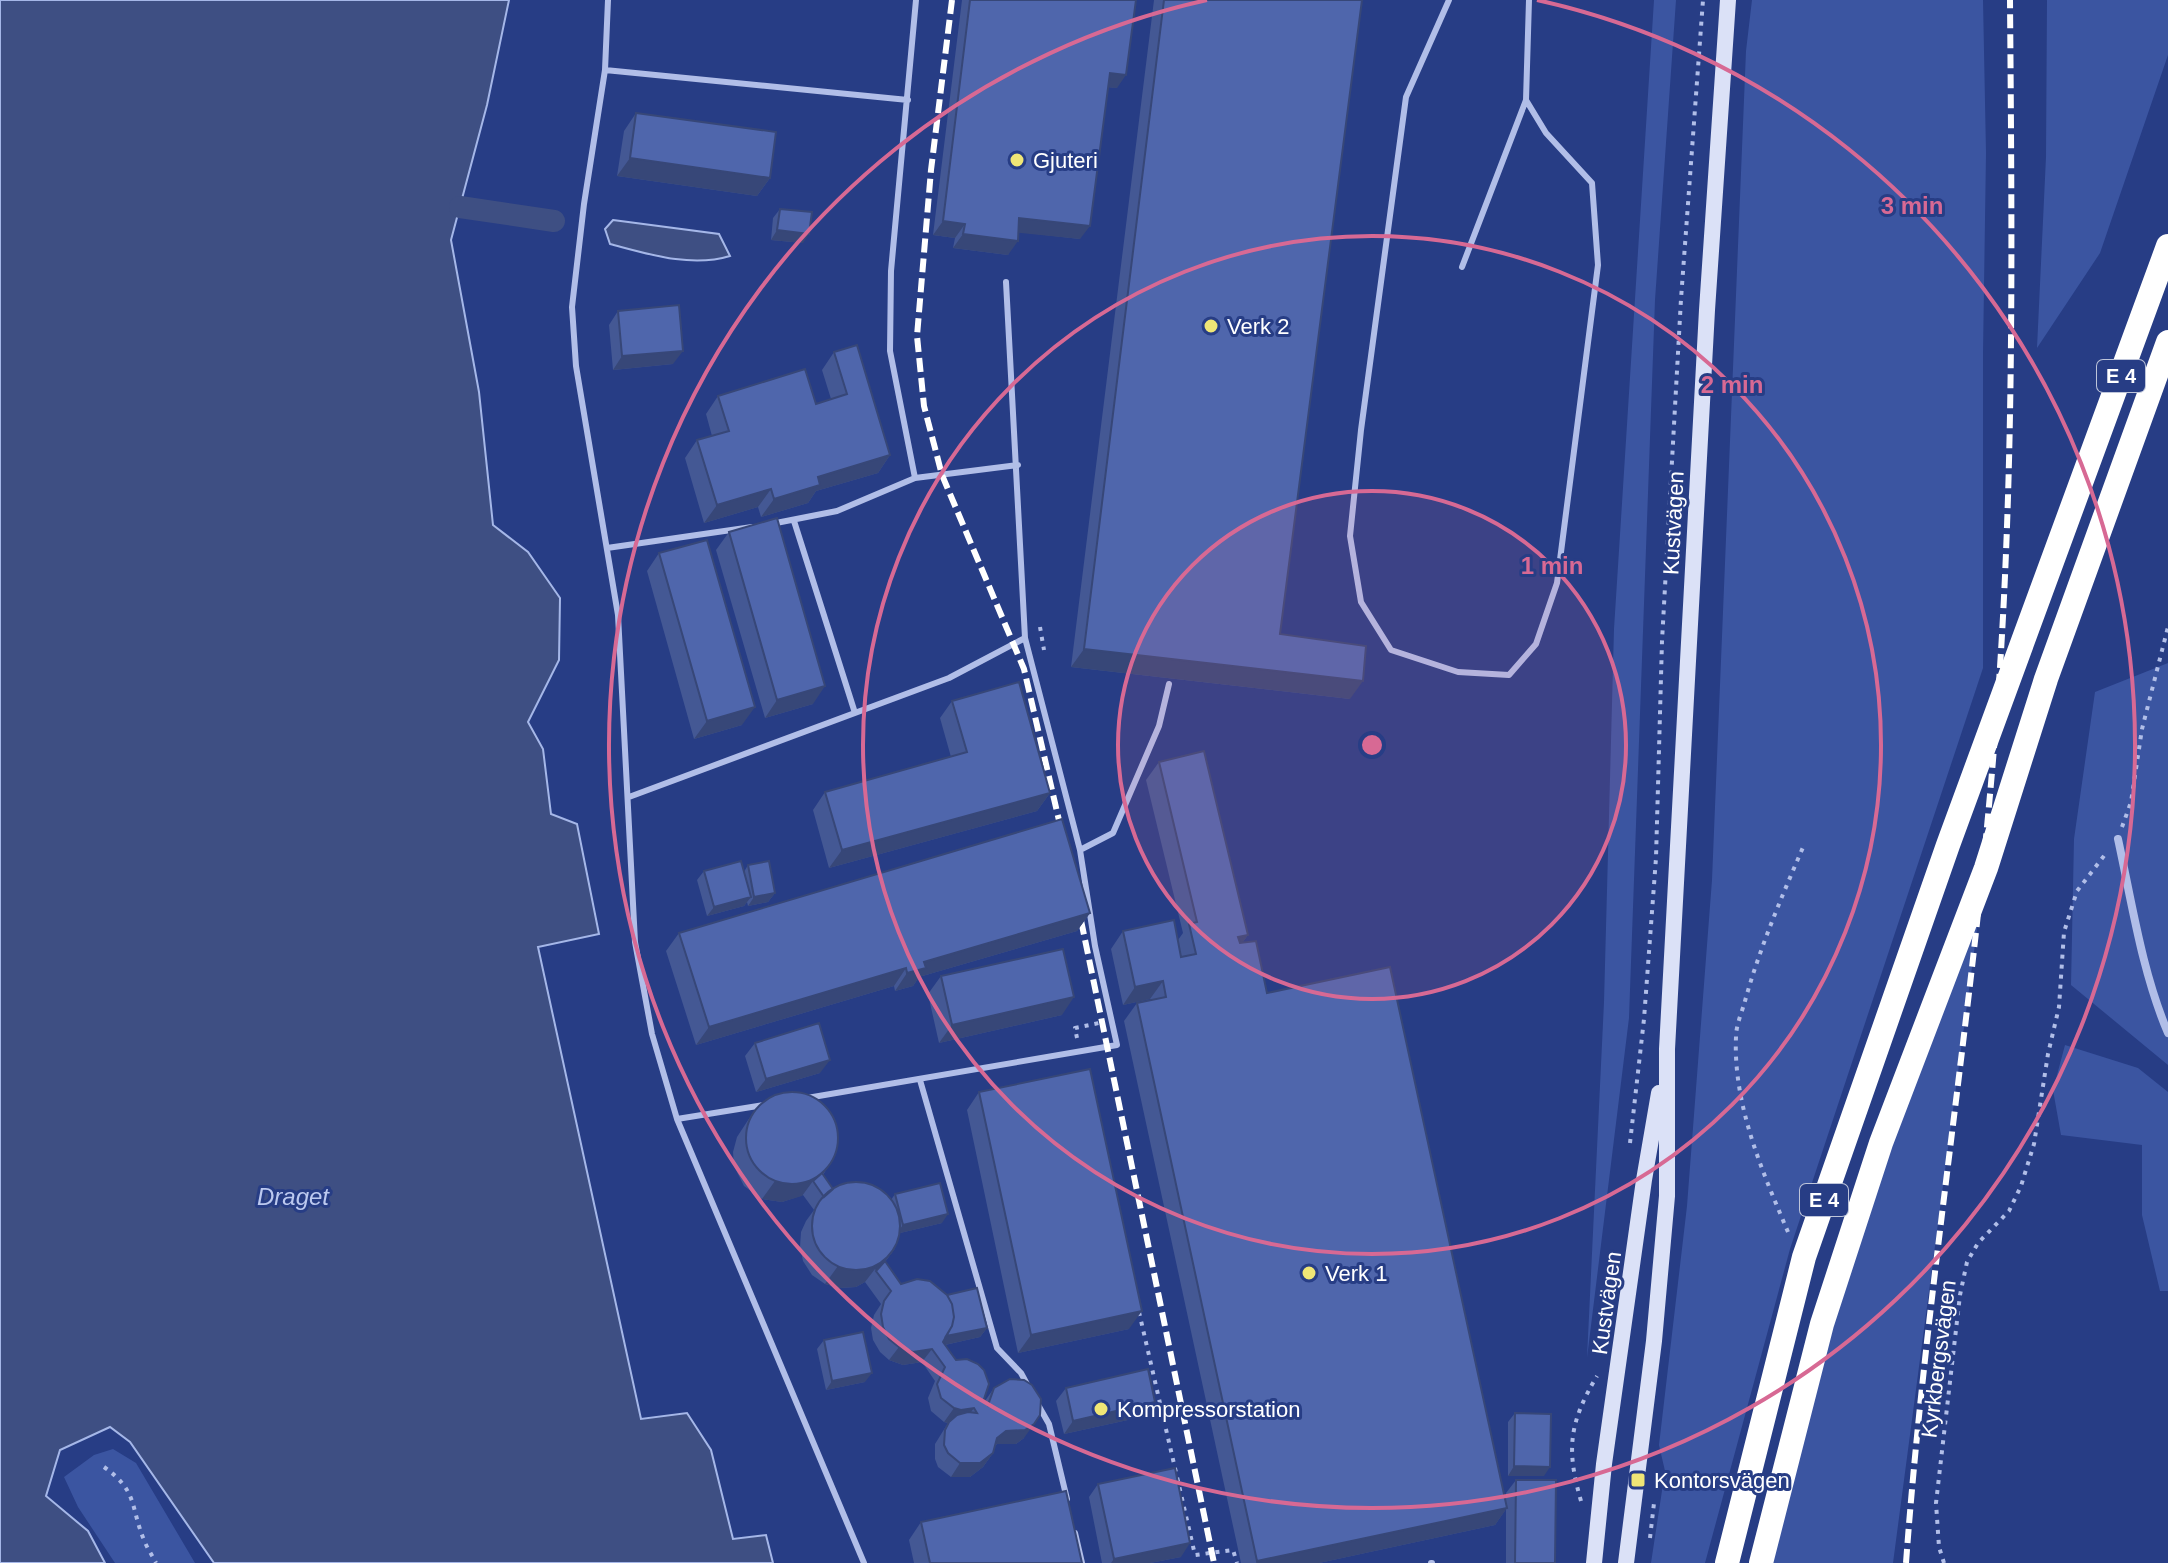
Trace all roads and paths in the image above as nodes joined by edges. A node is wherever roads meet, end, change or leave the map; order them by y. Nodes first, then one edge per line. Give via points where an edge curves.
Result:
1 (608, 0) edge
2 (916, 0) edge
3 (1449, 0) edge
4 (1529, 0) edge
5 (1703, 0) edge
6 (1728, 0) edge
7 (605, 70) junction
8 (908, 100) junction
9 (1526, 100) junction
10 (2168, 246) edge
11 (1462, 267) dead end
12 (1006, 282) dead end
13 (2168, 342) edge
14 (1018, 465) junction
15 (915, 478) junction
16 (794, 521) junction
17 (607, 548) junction
18 (1038, 620) dead end
19 (2168, 627) edge
20 (1025, 638) junction
21 (1044, 651) dead end
22 (1169, 684) dead end
23 (855, 713) junction
24 (629, 797) junction
25 (2118, 839) junction
26 (1804, 845) dead end
27 (1080, 850) junction
28 (1111, 1021) junction
29 (2168, 1033) edge
30 (1667, 1049) junction
31 (1080, 1052) junction
32 (920, 1080) junction
33 (798, 1099) edge
34 (768, 1104) edge
35 (677, 1119) junction
36 (1630, 1143) dead end
37 (1788, 1232) dead end
38 (1136, 1298) edge
39 (1602, 1367) dead end
40 (104, 1467) dead end
41 (1068, 1505) edge
42 (1583, 1507) dead end
43 (1072, 1520) edge
44 (156, 1563) edge
45 (864, 1563) edge
46 (1082, 1563) edge
47 (1237, 1563) edge
48 (1594, 1563) edge
49 (1626, 1563) edge
50 (1727, 1563) edge
51 (1761, 1563) edge
52 (1944, 1563) edge

1 - 7 lane
2 - 8 lane
3 - 9 lane via 1406,97 1350,536 1361,602 1391,650 1458,672 1509,675 1536,644 1557,583 1598,265 1592,183 1546,133
4 - 9 lane
5 - 36 path via 1663,610 1656,858
6 - 30 main road, Kustvägen
7 - 8 lane
7 - 17 lane via 572,307 576,366
8 - 15 lane via 891,271 890,351
9 - 11 lane
10 - 50 highway, E 4 via 1948,845 1804,1257
12 - 14 lane
13 - 51 highway, E 4 via 2046,679 1986,868 1876,1158 1822,1324
14 - 15 lane
14 - 20 lane
15 - 16 lane via 837,511
16 - 17 lane
16 - 23 lane
17 - 24 lane via 618,615
18 - 21 path
19 - 25 path, Kyrkbergsvägen via 2142,729 2131,802
20 - 23 lane via 949,678
20 - 27 lane
22 - 27 lane via 1159,726 1113,833
23 - 24 lane
24 - 35 lane via 635,942 652,1034
25 - 29 street
25 - 52 path, Kyrkbergsvägen via 2077,891 2064,932 2059,1007 2021,1186 2009,1211 1967,1262 1936,1503
26 - 37 path via 1768,929 1736,1034 1738,1081 1749,1128
27 - 28 lane
28 - 31 path via 1075,1028
28 - 31 lane via 1117,1045
30 - 48 main road, Kustvägen via 1644,1180
30 - 49 main road, Kustvägen via 1667,1196
31 - 32 lane
32 - 33 lane
32 - 41 lane via 997,1348 1021,1373 1049,1424
34 - 35 lane
35 - 45 lane
38 - 47 path via 1195,1555 1233,1550
39 - 42 path via 1576,1419 1570,1451
40 - 44 path via 125,1484
43 - 46 lane

